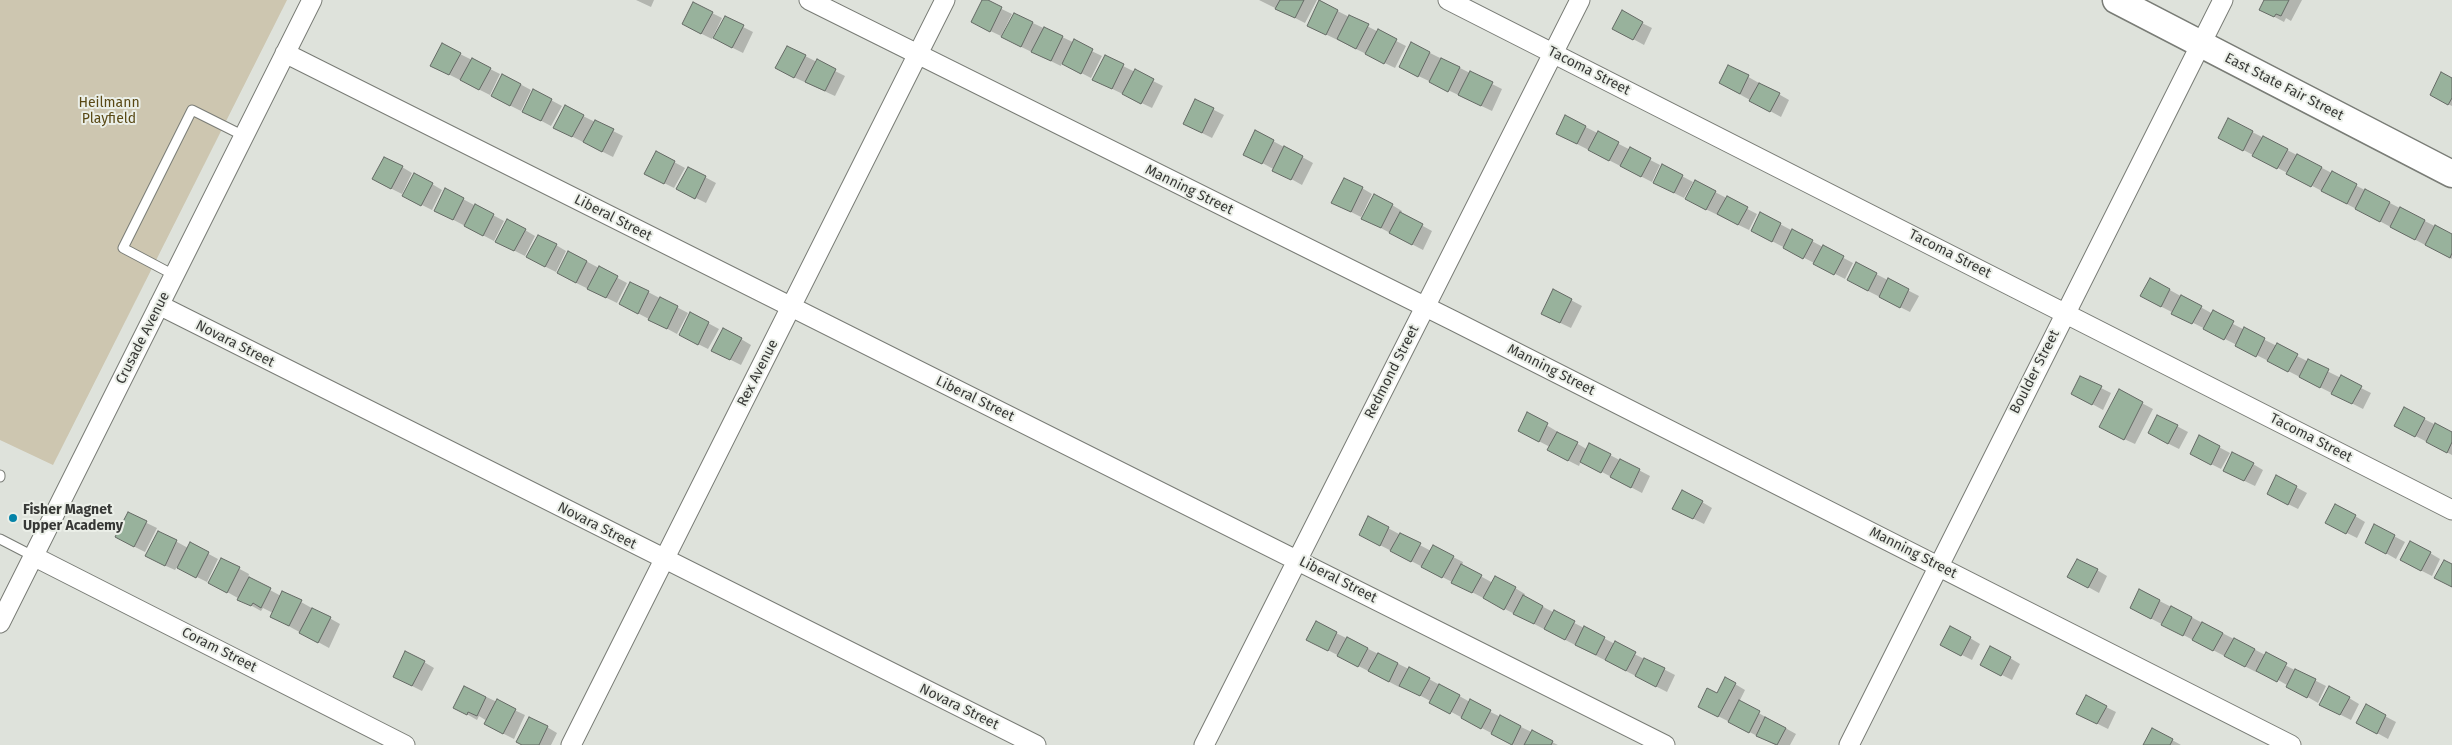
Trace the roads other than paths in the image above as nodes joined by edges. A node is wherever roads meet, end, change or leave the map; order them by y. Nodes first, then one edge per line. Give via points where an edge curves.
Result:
1 (312, 0) edge
2 (809, 0) edge
3 (945, 0) edge
4 (1448, 0) edge
5 (1580, 0) edge
6 (2116, 0) edge
7 (2223, 0) edge
8 (2201, 44) junction
9 (285, 53) junction
10 (1553, 53) junction
11 (917, 55) junction
12 (244, 136) junction
13 (2452, 174) edge
14 (174, 275) junction
15 (159, 305) junction
16 (1425, 307) junction
17 (791, 308) junction
18 (2065, 313) junction
19 (2452, 510) edge
20 (0, 539) edge
21 (34, 556) junction
22 (665, 558) junction
23 (1298, 559) junction
24 (1938, 566) junction
25 (0, 622) edge
26 (405, 745) edge
27 (571, 745) edge
28 (1036, 745) edge
29 (1204, 745) edge
30 (1665, 745) edge
31 (1849, 745) edge
32 (2291, 745) edge

1 - 9 street, Crusade Avenue
2 - 11 street, Manning Street
3 - 11 street, Rex Avenue
4 - 10 street, Tacoma Street
5 - 10 street, Redmond Street
6 - 8 street, East State Fair Street
7 - 8 street, Boulder Street
8 - 13 street, East State Fair Street
8 - 18 street, Boulder Street
9 - 12 street, Crusade Avenue
9 - 17 street, Liberal Street
10 - 16 street, Redmond Street
10 - 18 street, Tacoma Street
11 - 16 street, Manning Street
11 - 17 street, Rex Avenue
12 - 14 street, Crusade Avenue
12 - 14 lane via 192,110 123,248
14 - 15 street, Crusade Avenue
15 - 21 street, Crusade Avenue
15 - 22 street, Novara Street
16 - 23 street, Redmond Street
16 - 24 street, Manning Street
17 - 22 street, Rex Avenue
17 - 23 street, Liberal Street
18 - 19 street, Tacoma Street
18 - 24 street, Boulder Street
20 - 21 lane
21 - 25 street, Crusade Avenue
21 - 26 street, Coram Street
22 - 27 street, Rex Avenue
22 - 28 street, Novara Street
23 - 29 street, Redmond Street
23 - 30 street, Liberal Street
24 - 31 street, Boulder Street
24 - 32 street, Manning Street

